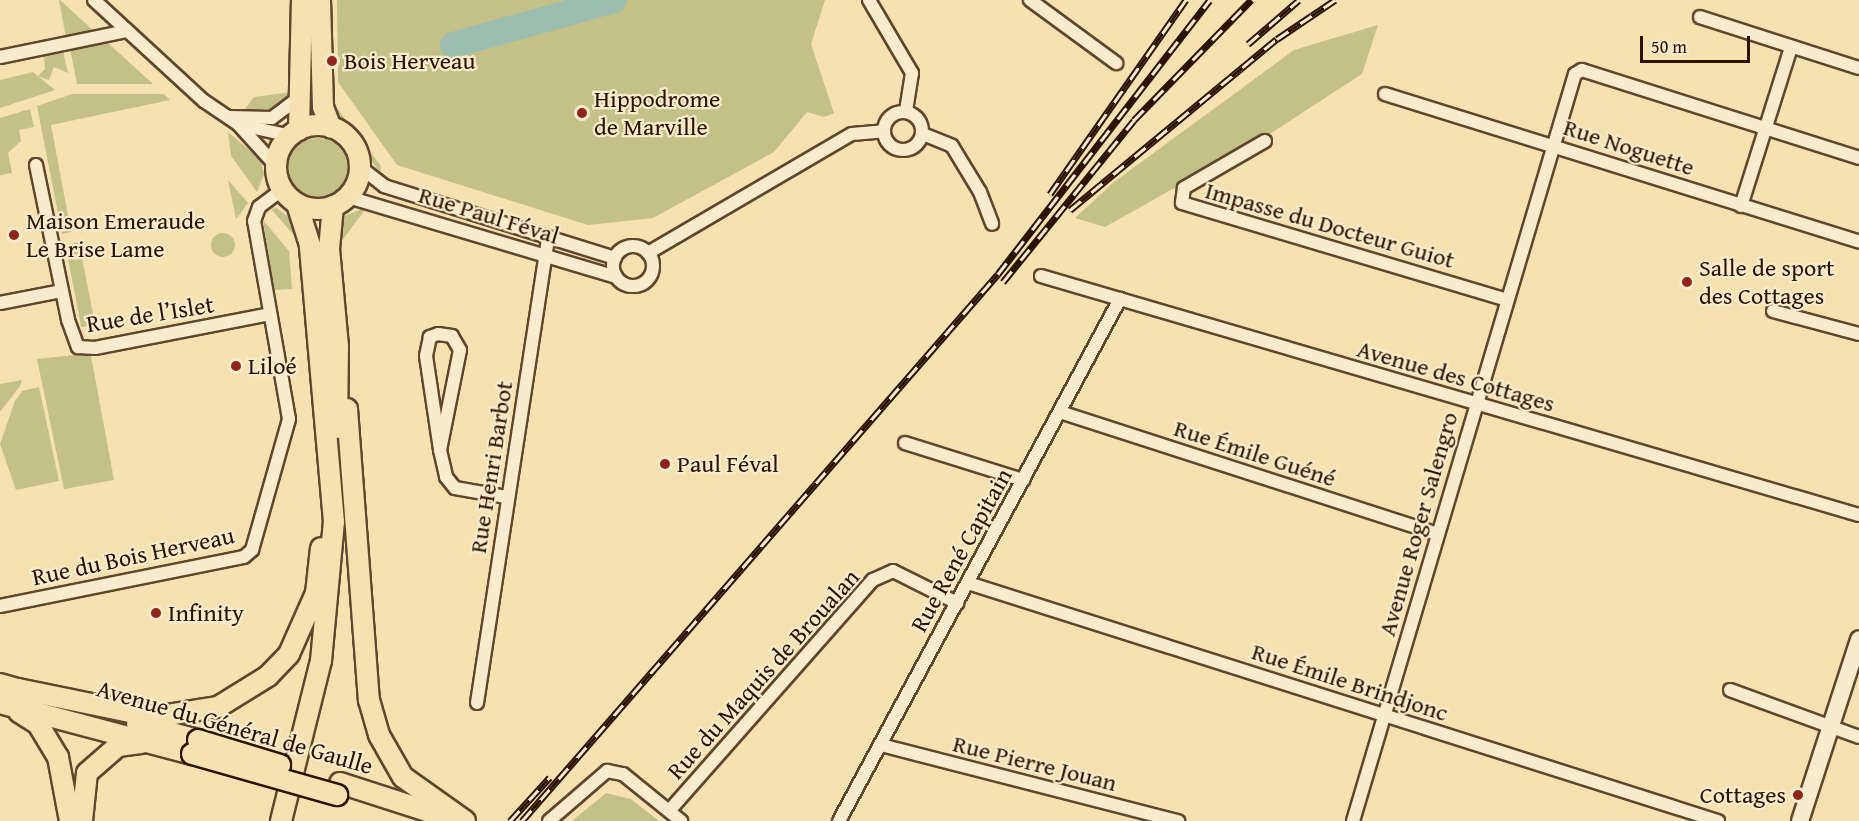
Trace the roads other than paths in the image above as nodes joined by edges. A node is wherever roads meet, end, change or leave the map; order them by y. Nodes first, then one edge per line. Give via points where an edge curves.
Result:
1 (94, 0) edge
2 (302, 0) edge
3 (320, 0) edge
4 (869, 0) edge
5 (1039, 3) edge
6 (1700, 17) dead end
7 (127, 31) junction
8 (1791, 47) junction
9 (0, 57) edge
10 (1116, 63) dead end
11 (1859, 68) edge
12 (303, 94) junction
13 (1385, 94) dead end
14 (906, 112) junction
15 (233, 121) junction
16 (1765, 127) junction
17 (331, 128) junction
18 (884, 131) junction
19 (295, 133) junction
20 (923, 134) junction
21 (1265, 141) dead end
22 (1550, 144) junction
23 (1859, 158) edge
24 (36, 165) dead end
25 (276, 166) junction
26 (360, 167) junction
27 (283, 189) junction
28 (341, 201) junction
29 (297, 204) junction
30 (1741, 206) junction
31 (992, 224) dead end
32 (548, 238) junction
33 (1859, 242) edge
34 (648, 253) junction
35 (545, 256) junction
36 (615, 258) junction
37 (1041, 276) dead end
38 (616, 277) junction
39 (61, 291) junction
40 (1505, 298) junction
41 (1120, 299) junction
42 (0, 303) edge
43 (1773, 311) dead end
44 (270, 314) junction
45 (1859, 334) edge
46 (338, 346) junction
47 (1475, 404) junction
48 (1060, 412) junction
49 (323, 417) junction
50 (905, 443) dead end
51 (440, 450) junction
52 (1023, 480) junction
53 (506, 497) junction
54 (1859, 515) edge
55 (1438, 534) junction
56 (968, 583) junction
57 (957, 603) junction
58 (0, 606) edge
59 (1859, 639) edge
60 (9, 686) edge
61 (1730, 690) dead end
62 (0, 703) edge
63 (477, 703) dead end
64 (1384, 715) junction
65 (1831, 725) junction
66 (1859, 737) edge
67 (147, 742) junction
68 (881, 745) junction
69 (195, 747) junction
70 (339, 789) junction
71 (669, 811) junction
72 (70, 821) edge
73 (82, 821) edge
74 (281, 821) edge
75 (290, 821) edge
76 (415, 821) edge
77 (456, 821) edge
78 (465, 821) edge
79 (549, 821) edge
80 (681, 821) edge
81 (839, 821) edge
82 (1178, 821) edge
83 (1353, 821) edge
84 (1718, 821) edge
85 (1800, 821) edge

1 - 7 street
2 - 12 main road
3 - 17 main road via 322,107
4 - 14 street via 912,73
5 - 10 street
6 - 8 street
7 - 9 street
7 - 15 street
8 - 11 street
8 - 16 street
12 - 15 street via 272,118
12 - 19 main road
13 - 22 street, Rue Noguette
14 - 18 street via 893,114
14 - 20 street via 918,118
15 - 19 street
15 - 25 street
16 - 22 street, Avenue Roger Salengro via 1582,70 1568,86
16 - 23 street
16 - 30 street
17 - 19 main road
17 - 26 main road via 352,143
18 - 20 street via 888,142 899,150 916,146
18 - 34 street via 852,134
19 - 25 main road
20 - 31 street via 952,146 980,192
21 - 40 street, Impasse du Docteur Guiot via 1184,188 1182,203
22 - 30 street, Rue Noguette
22 - 40 street, Avenue Roger Salengro
24 - 39 street, Rue de l’Islet
25 - 27 main road
26 - 28 main road
26 - 32 street, Rue Paul Féval via 384,186
27 - 29 main road
27 - 44 street, Rue du Bois Herveau via 259,207 254,221
28 - 29 main road
28 - 35 street, Rue Paul Féval
28 - 46 main road via 329,249
29 - 49 main road via 310,245
30 - 33 street, Rue Noguette
32 - 35 street, Rue Henri Barbot
32 - 36 street, Rue Paul Féval
34 - 36 street via 630,246
34 - 38 street via 653,268 644,283 626,285
35 - 38 street, Rue Paul Féval
35 - 53 street, Rue Henri Barbot
36 - 38 street
37 - 41 street, Avenue des Cottages
39 - 42 street
39 - 44 street, Rue de l’Islet via 71,336 88,350
40 - 47 street, Avenue Roger Salengro
41 - 47 street, Avenue des Cottages
41 - 48 street, Rue René Capitain
43 - 45 street
44 - 58 street, Rue du Bois Herveau via 289,419 248,554
46 - 75 main road via 339,580 320,707
46 - 78 main road via 369,700 379,735 403,777
47 - 54 street, Avenue des Cottages
47 - 55 street, Avenue Roger Salengro
48 - 52 street, Rue René Capitain
48 - 55 street, Rue Émile Guéné
49 - 60 main road via 316,593 289,654 268,676 218,707 184,716 142,716
49 - 74 main road via 334,522 332,579 313,704
50 - 52 street
51 - 51 street via 426,356 430,337 438,334 452,336 460,350
51 - 53 street via 446,477 455,488
52 - 56 street, Rue René Capitain
53 - 63 street, Rue Henri Barbot
55 - 64 street, Avenue Roger Salengro
56 - 57 street, Rue René Capitain
56 - 64 street, Rue Émile Brindjonc
57 - 68 street, Rue René Capitain
57 - 71 street, Rue du Maquis de Broualan via 893,571 873,580
59 - 65 main road
60 - 69 main road, Avenue du Général de Gaulle
61 - 65 street
62 - 67 main road, Avenue du Général de Gaulle
62 - 72 main road via 24,714 47,736 58,757
64 - 83 street, Avenue Roger Salengro
64 - 84 street, Rue Émile Brindjonc
65 - 66 street
65 - 85 main road
67 - 69 main road, Avenue du Général de Gaulle
67 - 73 main road via 118,746 87,773 81,792
68 - 81 street, Rue René Capitain
68 - 82 street, Rue Pierre Jouan
69 - 70 main road, Avenue du Général de Gaulle, bridge
70 - 76 main road, Avenue du Général de Gaulle
70 - 77 main road, Avenue du Général de Gaulle
71 - 79 street via 623,774 607,771
71 - 80 street

